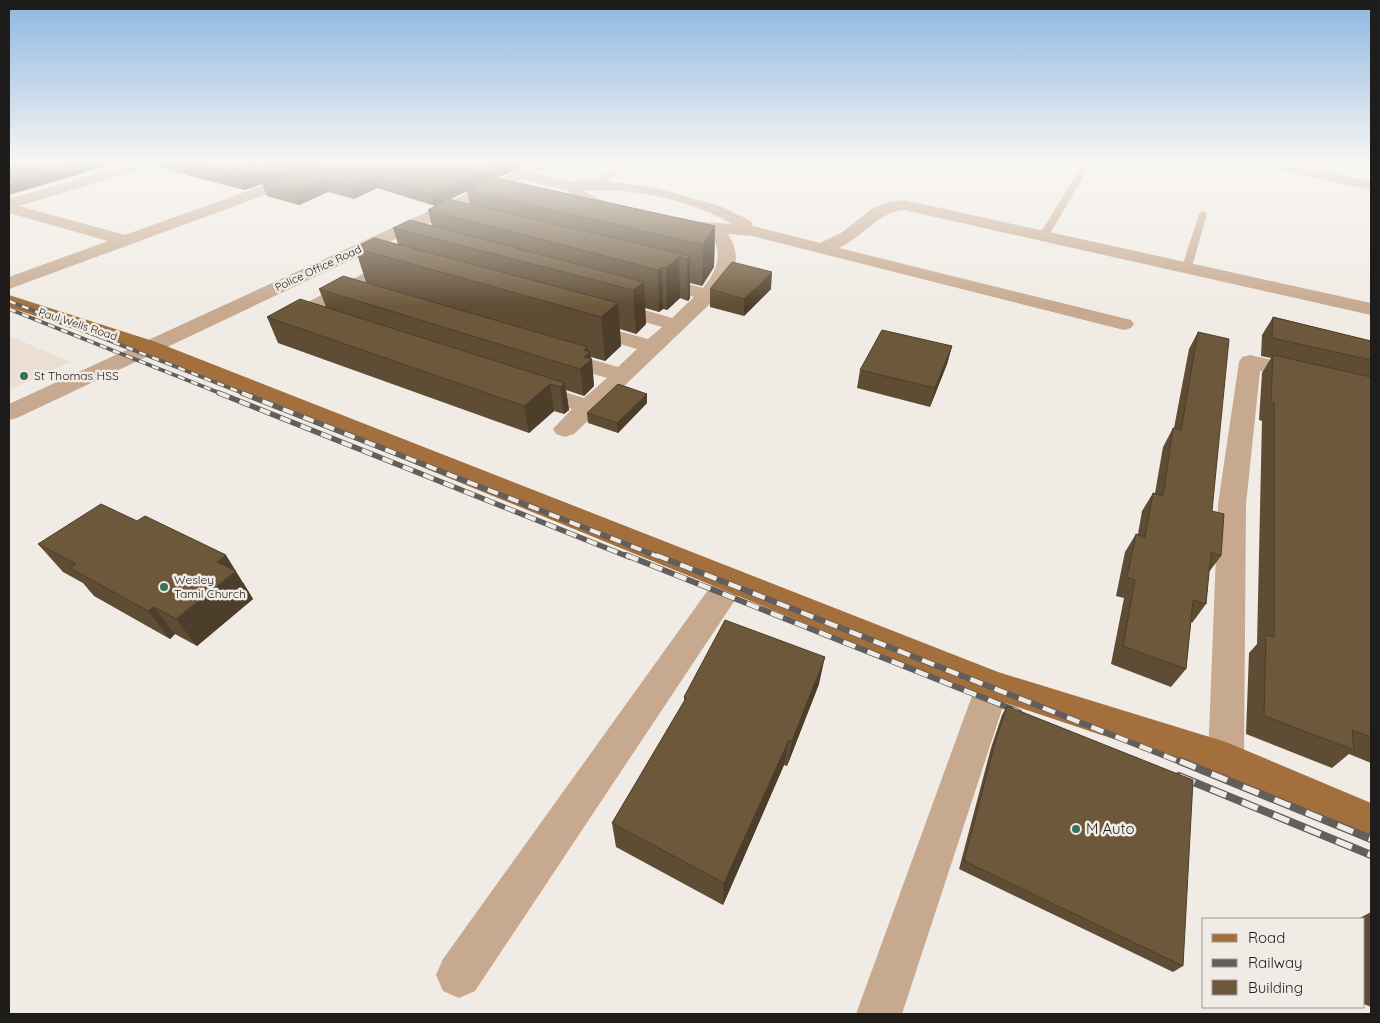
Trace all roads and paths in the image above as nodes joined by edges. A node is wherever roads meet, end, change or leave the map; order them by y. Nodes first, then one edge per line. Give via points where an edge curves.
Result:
1 (28, 212) edge
2 (202, 212) edge
3 (438, 212) edge
4 (621, 212) edge
5 (718, 212) edge
6 (879, 212) edge
7 (938, 212) edge
8 (1058, 212) edge
9 (1203, 214) dead end
10 (633, 216) edge
11 (418, 221) junction
12 (659, 222) edge
13 (445, 228) edge
14 (717, 229) junction
15 (752, 230) junction
16 (1044, 235) junction
17 (123, 240) junction
18 (822, 248) junction
19 (417, 251) edge
20 (340, 258) junction
21 (1187, 267) junction
22 (381, 270) junction
23 (409, 278) edge
24 (642, 278) edge
25 (9, 283) edge
26 (344, 290) junction
27 (708, 295) junction
28 (372, 298) edge
29 (590, 300) edge
30 (9, 301) edge
31 (1371, 309) edge
32 (328, 322) edge
33 (568, 323) edge
34 (676, 324) junction
35 (1124, 324) dead end
36 (148, 347) junction
37 (652, 348) junction
38 (539, 350) edge
39 (622, 375) junction
40 (514, 383) edge
41 (1371, 390) edge
42 (588, 407) junction
43 (9, 413) edge
44 (565, 429) dead end
45 (732, 580) junction
46 (993, 685) junction
47 (1226, 759) junction
48 (1371, 823) edge
49 (459, 975) dead end
50 (879, 1014) edge

1 - 17 street
2 - 17 street
3 - 11 street, Police Office Road
4 - 10 street
5 - 15 street via 735,218
6 - 18 street via 849,236
7 - 16 street
8 - 16 lane
9 - 21 lane
11 - 13 street
11 - 20 street, Police Office Road
12 - 14 street
14 - 15 street
14 - 27 street via 727,244 729,260
15 - 18 street
16 - 21 street
17 - 25 street
18 - 35 street
19 - 22 street
20 - 22 street
20 - 36 street, Police Office Road
21 - 31 street
22 - 23 street
22 - 26 street
24 - 27 street
26 - 28 street
26 - 32 street via 294,316
27 - 34 street
29 - 34 street
30 - 36 main road, Paul Wells Road
33 - 37 street
34 - 37 street
36 - 43 street, Police Office Road
36 - 45 main road, Paul Wells Road
37 - 39 street
38 - 39 street
39 - 42 street
40 - 42 street
41 - 47 street via 1250,362 1232,504
42 - 44 street
45 - 46 main road, Paul Wells Road
45 - 49 street
46 - 47 main road, Paul Wells Road
46 - 50 street
47 - 48 main road, Paul Wells Road

